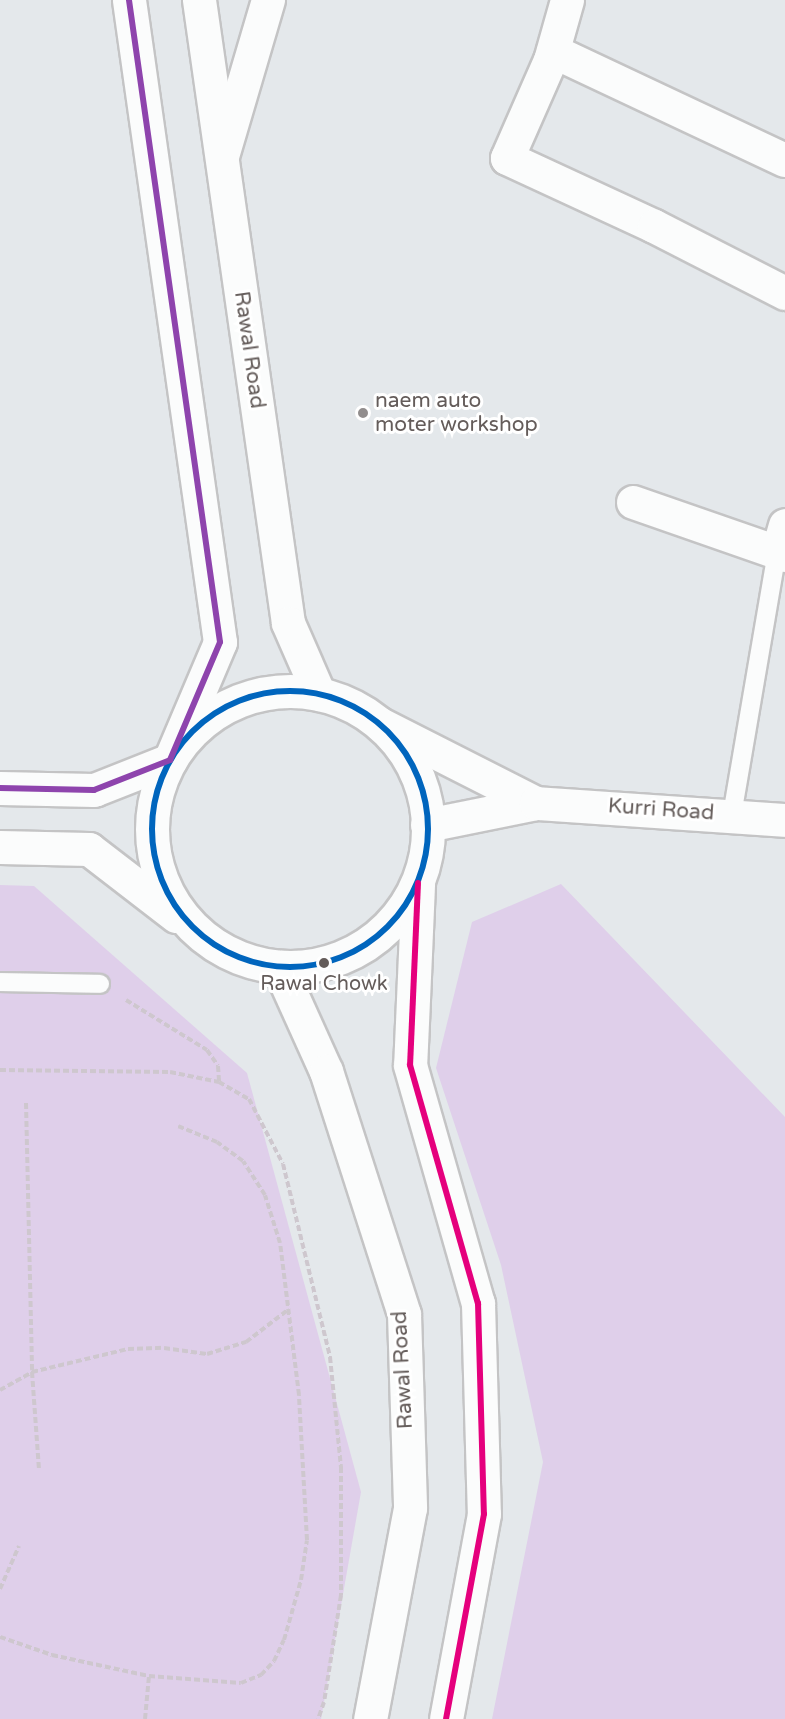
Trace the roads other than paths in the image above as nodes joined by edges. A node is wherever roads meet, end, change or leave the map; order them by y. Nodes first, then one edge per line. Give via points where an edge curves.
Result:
1 (129, 0) edge
2 (199, 0) edge
3 (268, 0) edge
4 (567, 0) edge
5 (553, 51) junction
6 (222, 156) junction
7 (785, 160) edge
8 (785, 293) edge
9 (633, 502) dead end
10 (782, 544) edge
11 (319, 694) junction
12 (380, 724) junction
13 (170, 760) junction
14 (0, 788) edge
15 (536, 803) junction
16 (732, 815) junction
17 (785, 820) edge
18 (427, 825) junction
19 (0, 847) edge
20 (418, 883) junction
21 (213, 945) junction
22 (279, 967) junction
23 (0, 982) edge
24 (100, 984) road end
25 (370, 1719) edge
26 (446, 1719) edge

1 - 13 main road via 220,642
2 - 6 main road, Rawal Road
3 - 6 main road
4 - 5 main road
5 - 7 main road
5 - 8 main road via 507,158 654,226
6 - 11 main road, Rawal Road via 288,623
9 - 10 main road
10 - 16 lane
11 - 12 main road via 352,705
11 - 13 main road via 284,690 250,696 218,710 190,732
12 - 15 main road
12 - 18 main road via 404,750 420,780
13 - 14 main road via 94,790
13 - 21 main road via 156,791 151,826 155,861 167,893 187,922
15 - 16 main road, Kurri Road
15 - 18 main road
16 - 17 main road, Kurri Road
18 - 20 main road via 428,849
19 - 21 main road via 89,849
20 - 22 main road via 401,912 377,938 348,956 314,965
20 - 26 main road via 410,1065 478,1303 484,1514
21 - 22 main road via 245,960
22 - 25 main road, Rawal Road via 326,1071 404,1314 410,1508
23 - 24 lane

